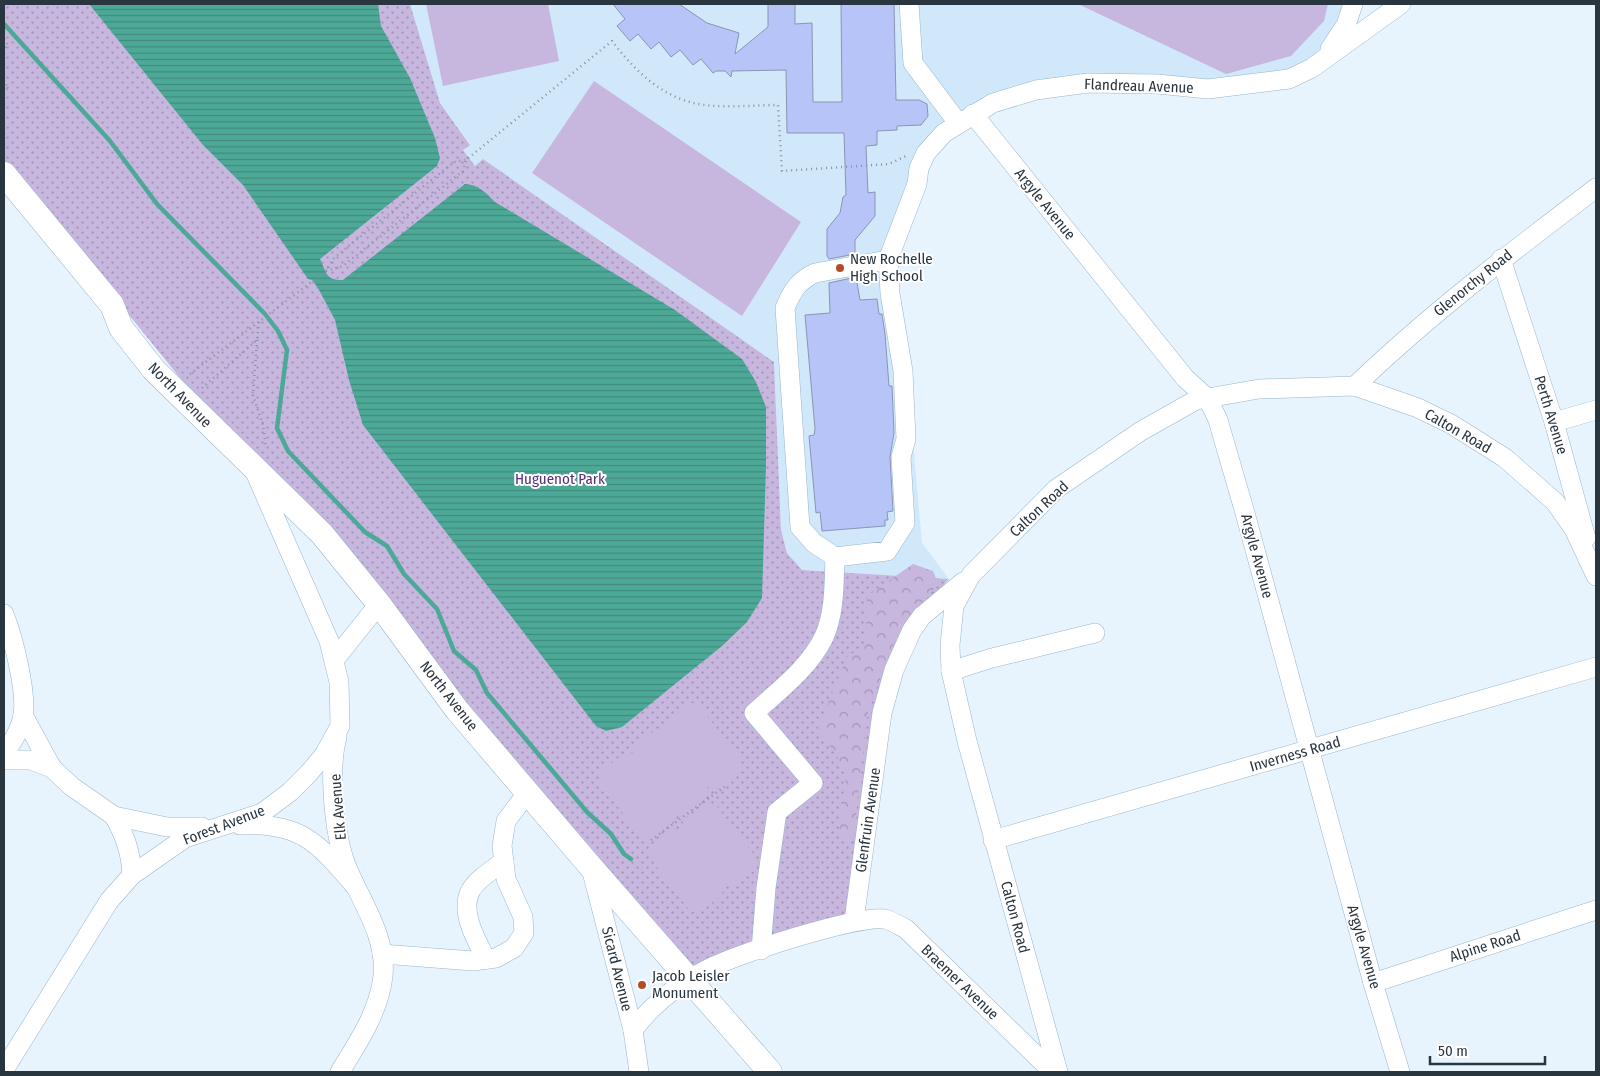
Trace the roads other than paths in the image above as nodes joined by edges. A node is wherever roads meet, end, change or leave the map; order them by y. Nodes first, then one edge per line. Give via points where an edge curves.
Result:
1 (909, 4) edge
2 (1353, 4) edge
3 (1401, 4) edge
4 (1312, 68) junction
5 (965, 118) junction
6 (4, 174) edge
7 (1596, 188) edge
8 (4, 198) edge
9 (1501, 259) junction
10 (888, 260) junction
11 (121, 328) junction
12 (1355, 386) junction
13 (1208, 399) junction
14 (1596, 410) edge
15 (1554, 422) junction
16 (259, 458) junction
17 (836, 557) junction
18 (1596, 574) edge
19 (971, 575) junction
20 (378, 604) junction
21 (4, 614) edge
22 (1095, 633) dead end
23 (335, 659) junction
24 (1596, 667) edge
25 (951, 671) junction
26 (23, 715) junction
27 (340, 726) junction
28 (1310, 750) junction
29 (4, 753) edge
30 (4, 760) edge
31 (52, 768) junction
32 (528, 792) junction
33 (114, 816) junction
34 (219, 826) junction
35 (993, 840) junction
36 (504, 861) junction
37 (591, 867) junction
38 (132, 875) junction
39 (355, 886) junction
40 (1596, 910) edge
41 (854, 922) junction
42 (761, 950) junction
43 (382, 954) junction
44 (486, 959) junction
45 (689, 980) junction
46 (1373, 983) junction
47 (632, 1030) junction
48 (4, 1070) edge
49 (340, 1072) edge
50 (639, 1072) edge
51 (770, 1072) edge
52 (1053, 1072) edge
53 (1058, 1072) edge
54 (1400, 1072) edge

1 - 5 street, Argyle Avenue via 913,63
2 - 4 street via 1337,42
3 - 4 street, Flandreau Avenue
4 - 5 street, Flandreau Avenue via 1289,80 1208,89 1157,84 1079,84 1036,90 992,103
5 - 10 street, Flandreau Avenue via 926,152
5 - 13 street, Argyle Avenue via 1185,378
6 - 11 main road, North Avenue via 112,305
7 - 9 street, Glenorchy Road
8 - 11 main road, North Avenue via 100,312
9 - 12 street, Glenorchy Road via 1398,344
9 - 15 street, Perth Avenue
10 - 17 street via 903,371 906,439 901,457 905,523 887,551
10 - 17 street via 815,273 804,278 795,286 785,308 800,527 814,543
11 - 16 main road, North Avenue via 154,370
12 - 13 street, Calton Road via 1259,389
12 - 18 street, Calton Road via 1418,408 1451,424 1505,458 1556,502 1574,529
13 - 19 street, Calton Road via 1196,400 1169,413 1056,488
13 - 28 street, Argyle Avenue via 1218,420 1245,512
14 - 15 street
15 - 18 street, Perth Avenue
16 - 20 main road, North Avenue
16 - 23 street
17 - 42 street via 834,597 824,636 804,667 754,713 813,783 777,812
19 - 25 street, Calton Road via 954,606
19 - 41 street, Glenfruin Avenue via 922,616 894,670 882,713
20 - 23 street
20 - 32 main road, North Avenue via 457,710
21 - 26 street via 17,657
22 - 25 street
23 - 27 street
24 - 28 street, Inverness Road
25 - 35 street, Calton Road
26 - 29 street
26 - 31 street
27 - 34 street, Forest Avenue via 324,755 290,792 262,812
27 - 39 street, Elk Avenue via 335,744 334,785 338,831
28 - 35 street, Inverness Road
28 - 46 street, Argyle Avenue
30 - 31 street via 31,760
31 - 33 street via 71,786
32 - 36 street via 506,822 502,846
32 - 37 main road, North Avenue
33 - 34 street via 167,827
33 - 38 street via 126,837
34 - 38 street, Forest Avenue via 185,838
34 - 39 street, Elk Avenue via 259,824 307,836 325,851
35 - 53 street, Calton Road
36 - 44 street via 472,888 466,902 478,944
36 - 44 street via 506,879 522,917 524,933 514,948 496,958
37 - 45 main road, North Avenue
37 - 47 street, Sicard Avenue
38 - 48 street, Forest Avenue via 109,901
39 - 43 street, Elk Avenue via 367,909
40 - 46 street, Alpine Road
41 - 42 street
41 - 52 street, Braemer Avenue via 886,920 906,929
42 - 45 street via 707,969
43 - 44 street via 473,961
43 - 49 street, Elk Avenue via 379,996 370,1021
45 - 47 street via 662,999
45 - 51 main road, North Avenue
46 - 54 street, Argyle Avenue
47 - 50 street, Sicard Avenue

